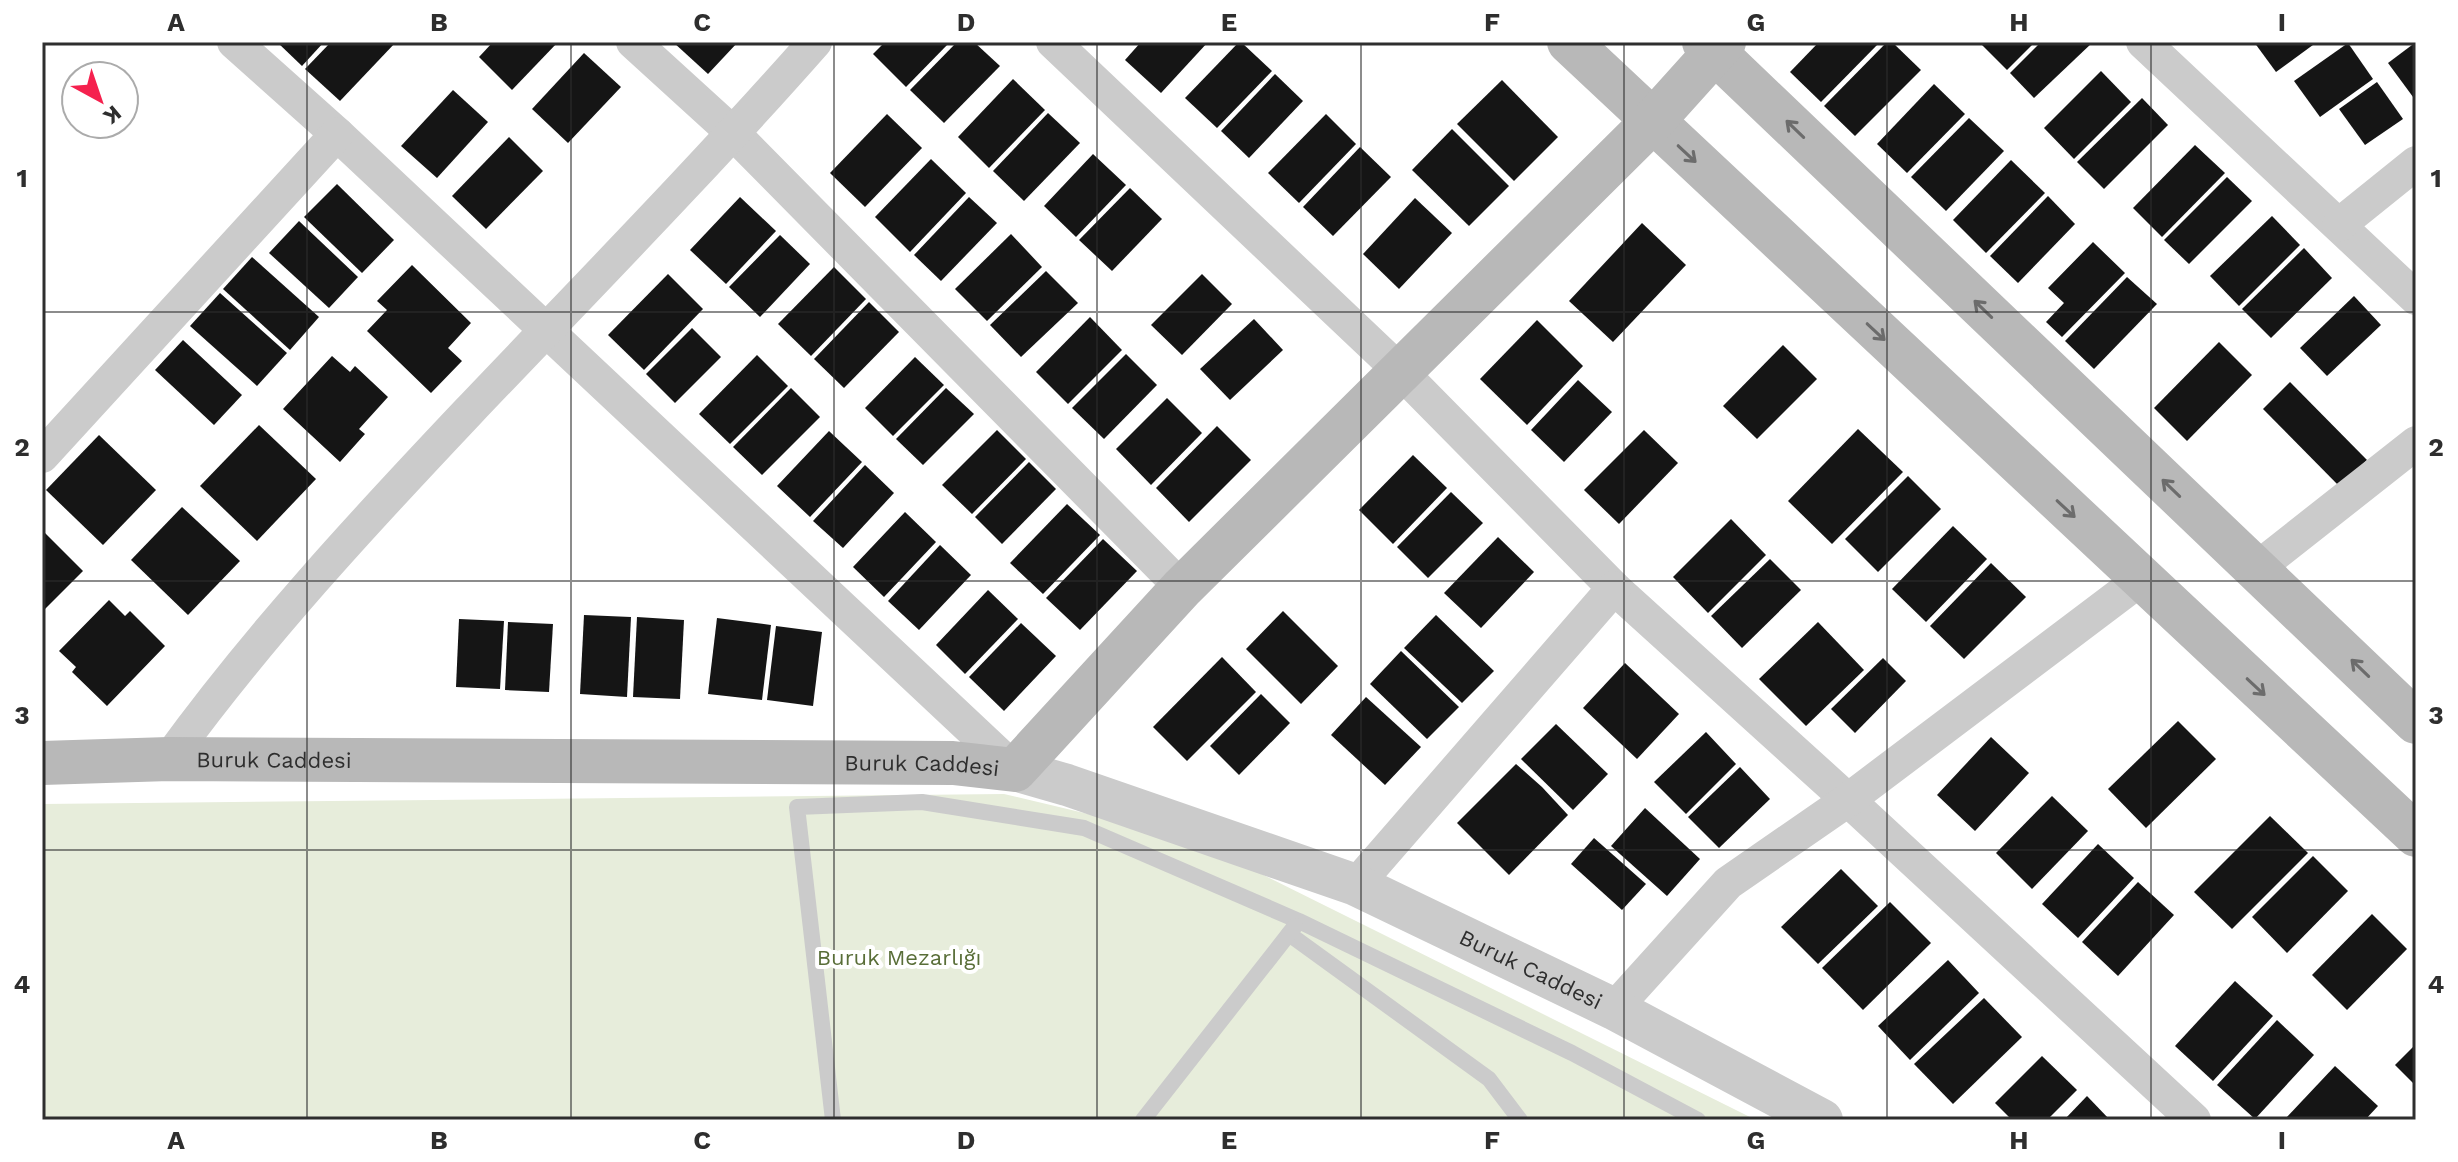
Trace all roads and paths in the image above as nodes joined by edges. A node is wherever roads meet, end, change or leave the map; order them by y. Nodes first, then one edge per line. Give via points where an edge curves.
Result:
1 (234, 42) edge
2 (633, 42) edge
3 (815, 42) edge
4 (1053, 42) edge
5 (1569, 42) edge
6 (2143, 42) edge
7 (1714, 45) edge
8 (1652, 122) junction
9 (337, 134) junction
10 (734, 134) junction
11 (2416, 163) edge
12 (2339, 225) junction
13 (2416, 298) edge
14 (545, 331) junction
15 (1399, 370) junction
16 (2416, 443) edge
17 (42, 456) edge
18 (2256, 569) junction
19 (2141, 579) junction
20 (1182, 588) junction
21 (1614, 588) junction
22 (2416, 722) edge
23 (169, 759) junction
24 (42, 763) edge
25 (1015, 770) junction
26 (1848, 800) junction
27 (2416, 835) edge
28 (1356, 885) junction
29 (1294, 928) junction
30 (1614, 1009) junction
31 (1146, 1119) edge
32 (833, 1120) edge
33 (1520, 1120) edge
34 (1698, 1120) edge
35 (1822, 1120) edge
36 (2194, 1120) edge

1 - 9 street
2 - 10 street
3 - 10 street
4 - 15 street
5 - 8 main road
6 - 12 street
7 - 8 main road
18 -> 7 main road
8 - 15 main road
8 -> 19 main road
9 - 14 street
9 - 17 street
10 - 14 street
10 - 20 street
11 - 12 street
12 - 13 street
14 - 23 street via 279,618
14 - 25 street
15 - 20 main road
15 - 21 street
16 - 18 street
22 -> 18 main road
19 - 26 street
19 -> 27 main road
20 - 25 main road
21 - 26 street
21 - 28 street
23 - 24 main road, Buruk Caddesi
23 - 25 main road, Buruk Caddesi via 953,763
25 - 28 street, Buruk Caddesi
26 - 30 street via 1728,883
26 - 36 street
28 - 30 street, Buruk Caddesi
29 - 31 lane
29 - 32 lane via 1084,828 922,802 797,807
29 - 33 lane via 1489,1079
29 - 34 lane via 1572,1053
30 - 35 street, Buruk Caddesi

